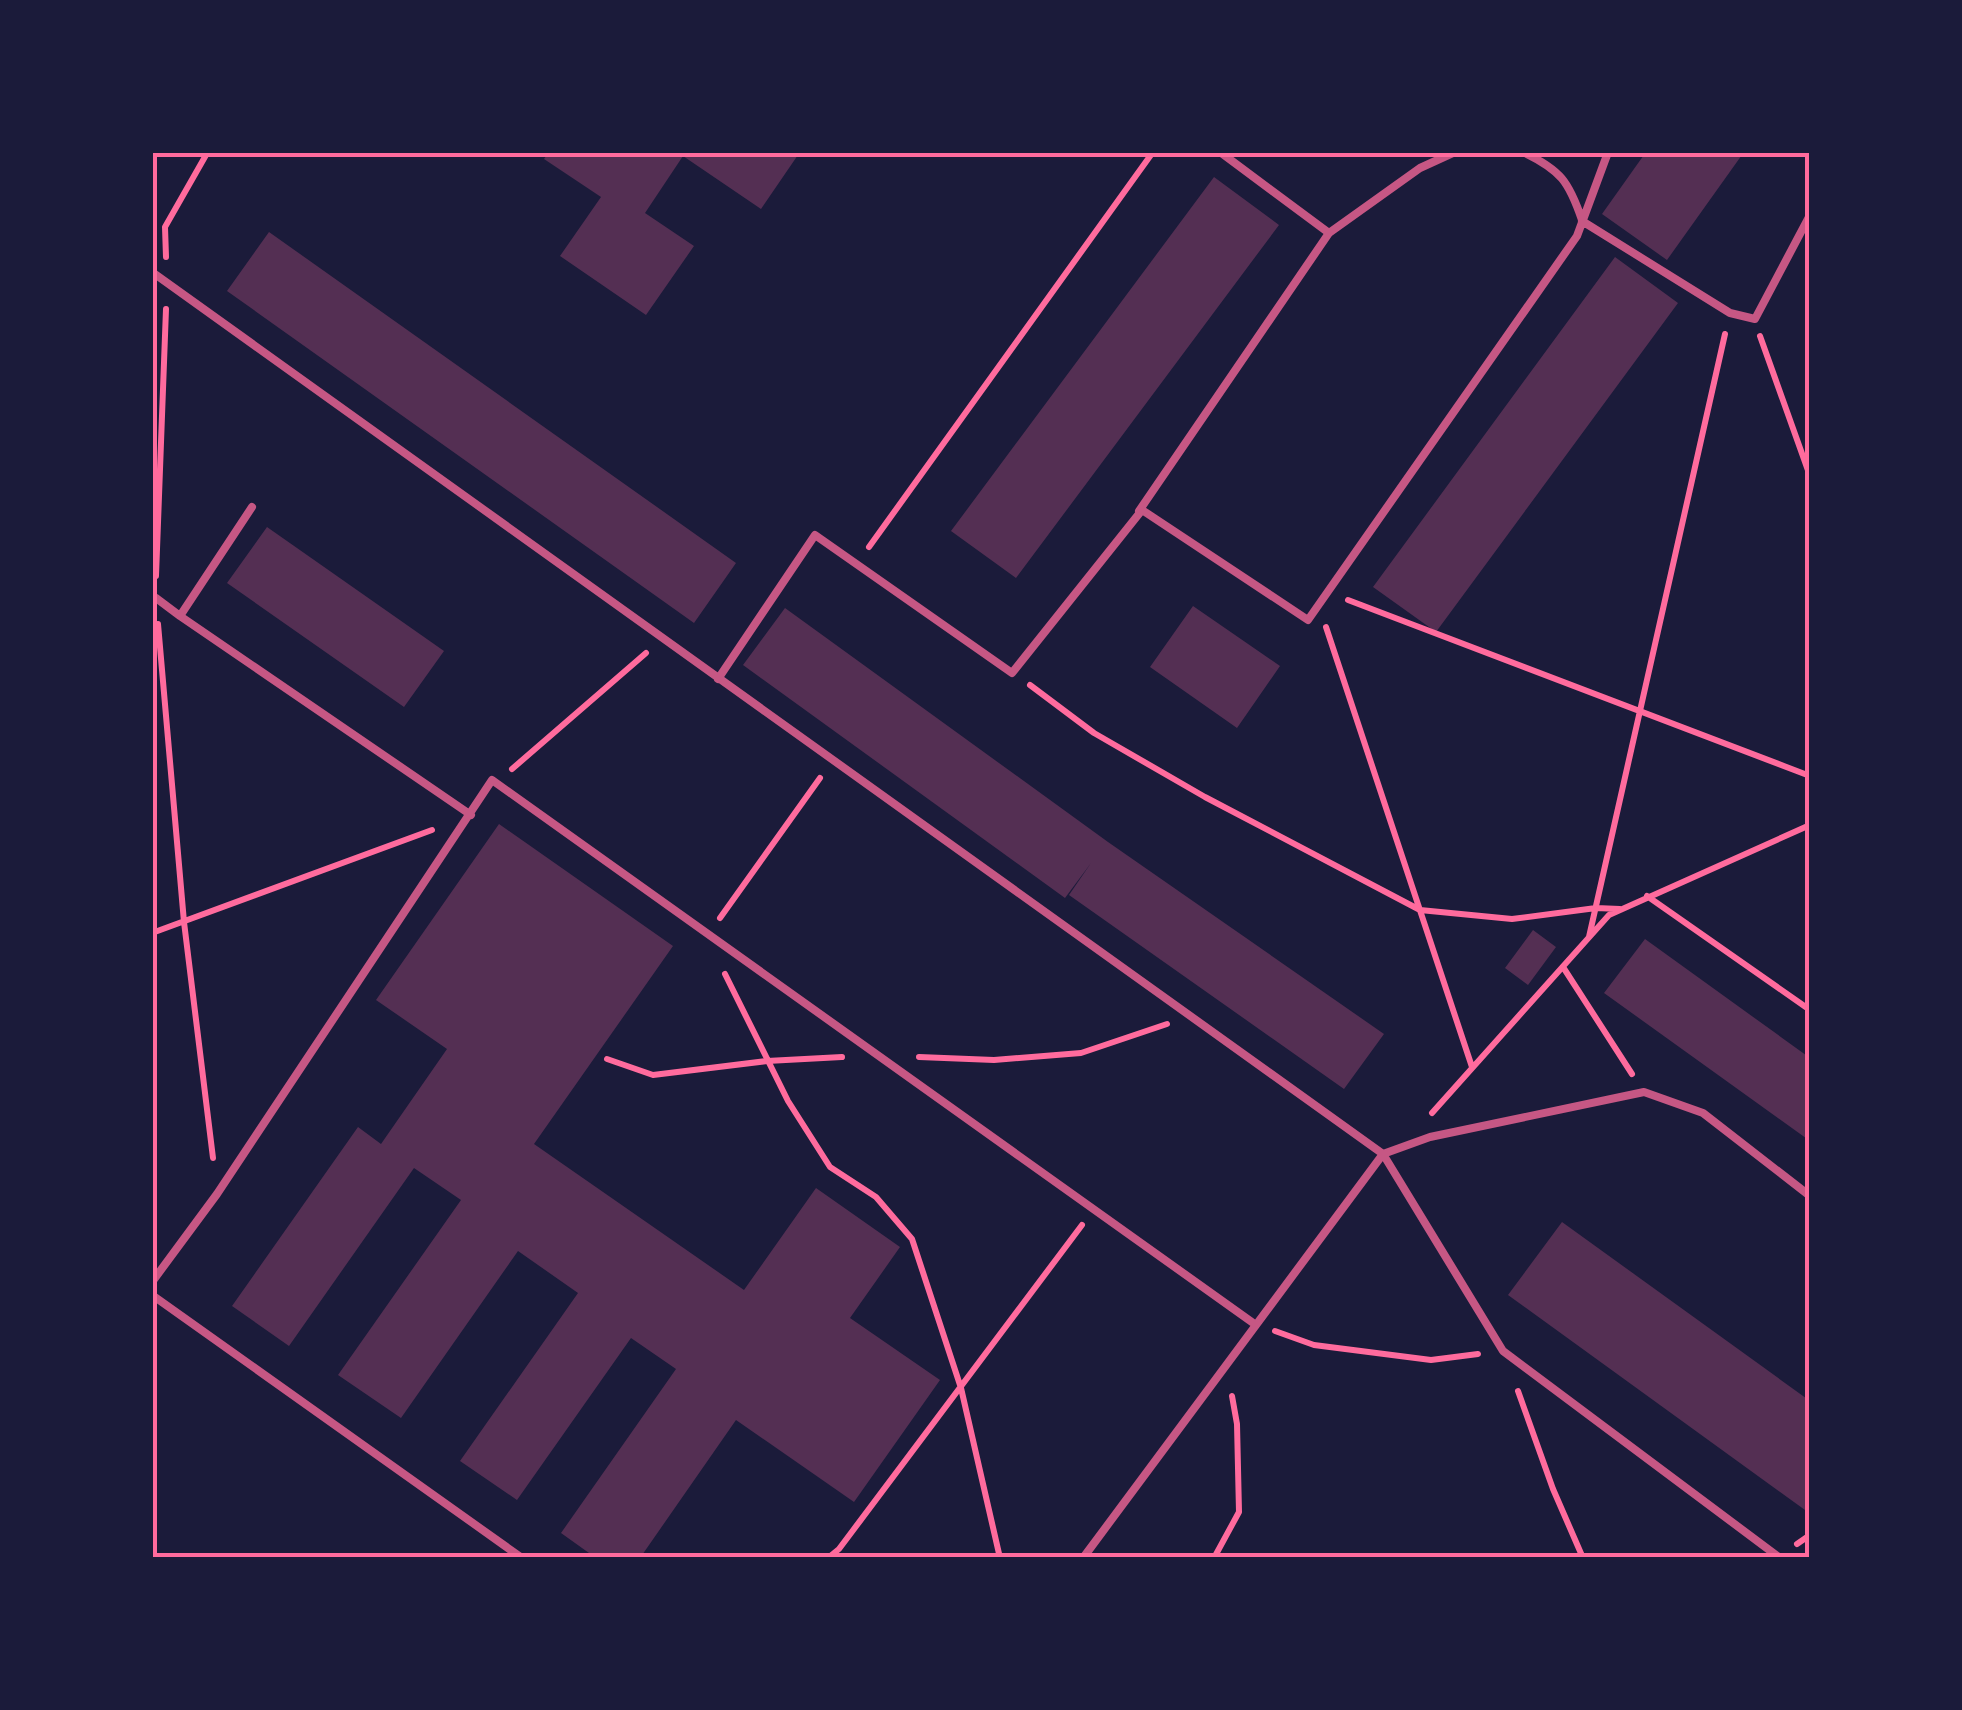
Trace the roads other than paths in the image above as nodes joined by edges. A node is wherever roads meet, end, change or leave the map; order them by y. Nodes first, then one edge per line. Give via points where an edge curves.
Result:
1 (1220, 152) edge
2 (1454, 152) edge
3 (1523, 152) edge
4 (1603, 152) edge
5 (1810, 216) edge
6 (1582, 221) junction
7 (1329, 233) junction
8 (152, 272) edge
9 (252, 508) dead end
10 (1138, 510) junction
11 (156, 598) road end
12 (180, 616) junction
13 (718, 679) junction
14 (471, 815) junction
15 (1383, 1154) junction
16 (1810, 1196) edge
17 (152, 1282) edge
18 (152, 1295) edge
19 (1256, 1325) junction
20 (522, 1558) edge
21 (1084, 1558) edge
22 (1780, 1558) edge

1 - 7 lane
2 - 7 lane via 1420,168
3 - 6 lane via 1569,183
4 - 6 lane
5 - 6 lane via 1755,319 1730,313
6 - 10 lane via 1308,620
7 - 10 lane
8 - 13 lane
9 - 12 lane
10 - 13 lane via 1012,672 815,535
11 - 12 lane
12 - 14 lane
13 - 15 lane
14 - 17 lane
14 - 19 lane via 492,780
15 - 16 lane via 1430,1137 1644,1092 1704,1113
15 - 19 lane
15 - 22 lane via 1502,1350
18 - 20 lane
19 - 21 lane

